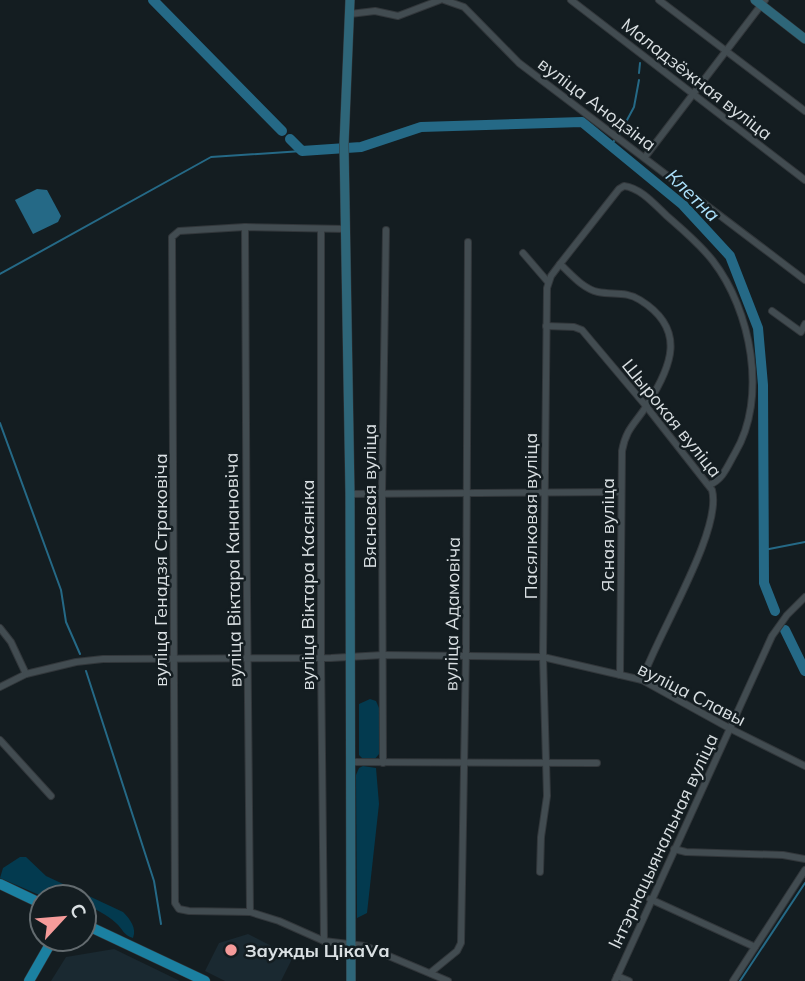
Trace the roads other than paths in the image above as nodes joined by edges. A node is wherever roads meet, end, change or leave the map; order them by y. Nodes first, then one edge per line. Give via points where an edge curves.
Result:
1 (351, 0) edge
2 (442, 0) edge
3 (571, 0) edge
4 (659, 0) edge
5 (761, 2) edge
6 (349, 14) junction
7 (805, 39) edge
8 (727, 52) junction
9 (692, 94) junction
10 (805, 111) edge
11 (645, 158) junction
12 (805, 180) edge
13 (245, 227) junction
14 (321, 229) junction
15 (346, 229) junction
16 (386, 230) dead end
17 (468, 242) dead end
18 (523, 253) dead end
19 (560, 264) junction
20 (805, 280) edge
21 (548, 282) junction
22 (772, 311) dead end
23 (805, 324) edge
24 (546, 326) junction
25 (647, 405) junction
26 (709, 485) junction
27 (468, 492) junction
28 (545, 492) junction
29 (621, 492) junction
30 (382, 493) junction
31 (350, 494) junction
32 (805, 597) edge
33 (0, 628) edge
34 (383, 655) junction
35 (351, 656) junction
36 (466, 656) junction
37 (543, 657) junction
38 (175, 658) junction
39 (321, 658) junction
40 (249, 659) junction
41 (26, 674) junction
42 (620, 675) junction
43 (642, 680) junction
44 (0, 687) edge
45 (729, 728) junction
46 (0, 740) edge
47 (351, 762) junction
48 (383, 763) junction
49 (464, 763) junction
50 (597, 763) dead end
51 (545, 764) junction
52 (805, 766) edge
53 (51, 796) dead end
54 (674, 849) junction
55 (805, 859) edge
56 (805, 870) edge
57 (540, 872) dead end
58 (0, 884) edge
59 (28, 898) edge
60 (650, 899) junction
61 (250, 912) junction
62 (98, 931) edge
63 (324, 941) junction
64 (350, 945) junction
65 (755, 947) junction
66 (45, 953) edge
67 (430, 973) junction
68 (616, 979) edge
69 (29, 981) edge
70 (205, 981) edge
71 (351, 981) edge
72 (448, 981) edge
73 (629, 981) edge
74 (733, 981) edge

1 - 6 street
2 - 6 street, вуліца Анодзіна via 398,16 375,11
2 - 11 street, вуліца Анодзіна via 464,7 519,63
3 - 9 street, Маладзёжная вуліца
4 - 8 street
5 - 7 street
5 - 8 street
6 - 15 street
8 - 9 street
8 - 10 street
9 - 11 street
9 - 12 street, Маладзёжная вуліца
11 - 20 street, вуліца Анодзіна
13 - 14 street
13 - 38 street, вуліца Генадзя Страковіча via 179,231 172,237
13 - 40 street, вуліца Віктара Канановіча via 244,503
14 - 15 street
14 - 39 street, вуліца Віктара Касяніка
15 - 31 street
16 - 30 street, Вясновая вуліца
17 - 27 street, вуліца Адамовіча
18 - 21 street
19 - 21 street
19 - 25 street, Шырокая вуліца via 586,287 629,294 653,308 670,331 669,364
19 - 26 street via 624,186 638,191 705,251 725,279 745,327 751,414 744,438 718,481
21 - 24 street, Пасялковая вуліца
22 - 23 street via 801,332
24 - 25 street, Шырокая вуліца via 582,330
24 - 28 street, Пасялковая вуліца
25 - 26 street, Шырокая вуліца
25 - 29 street, Ясная вуліца via 624,437
26 - 43 street, Шырокая вуліца via 714,508 706,539
27 - 28 street
27 - 30 street
27 - 36 street, вуліца Адамовіча
28 - 29 street
28 - 37 street, Пасялковая вуліца
29 - 42 street, Ясная вуліца
30 - 31 street
30 - 34 street, Вясновая вуліца
31 - 35 street
32 - 45 street, Інтэрнацыянальная вуліца via 772,636
33 - 41 street
34 - 35 street, вуліца Славы
34 - 36 street, вуліца Славы
34 - 48 street, Вясновая вуліца
35 - 39 street, вуліца Славы
35 - 47 street
36 - 37 street, вуліца Славы
36 - 49 street, вуліца Адамовіча
37 - 42 street, вуліца Славы
37 - 51 street, Пасялковая вуліца
38 - 40 street, вуліца Славы
38 - 41 street, вуліца Славы via 103,659
38 - 61 street, вуліца Генадзя Страковіча via 175,903 189,911
39 - 40 street, вуліца Славы
39 - 63 street, вуліца Віктара Касяніка
40 - 61 street, вуліца Віктара Канановіча
41 - 44 street, вуліца Славы
42 - 43 street, вуліца Славы
43 - 45 street, вуліца Славы
45 - 52 street, вуліца Славы
45 - 54 street, Інтэрнацыянальная вуліца
46 - 53 street
47 - 48 street
47 - 64 street
48 - 49 street
49 - 51 street
49 - 67 street, вуліца Адамовіча via 461,943
50 - 51 street
51 - 57 street, Пасялковая вуліца
54 - 55 street
54 - 60 street, Інтэрнацыянальная вуліца
56 - 65 street
58 - 59 main road
60 - 65 street
60 - 68 street, Інтэрнацыянальная вуліца
61 - 63 street
62 - 70 main road
63 - 64 street
64 - 67 street via 365,946
64 - 71 street
65 - 74 street
66 - 69 main road
67 - 72 street
68 - 73 street

